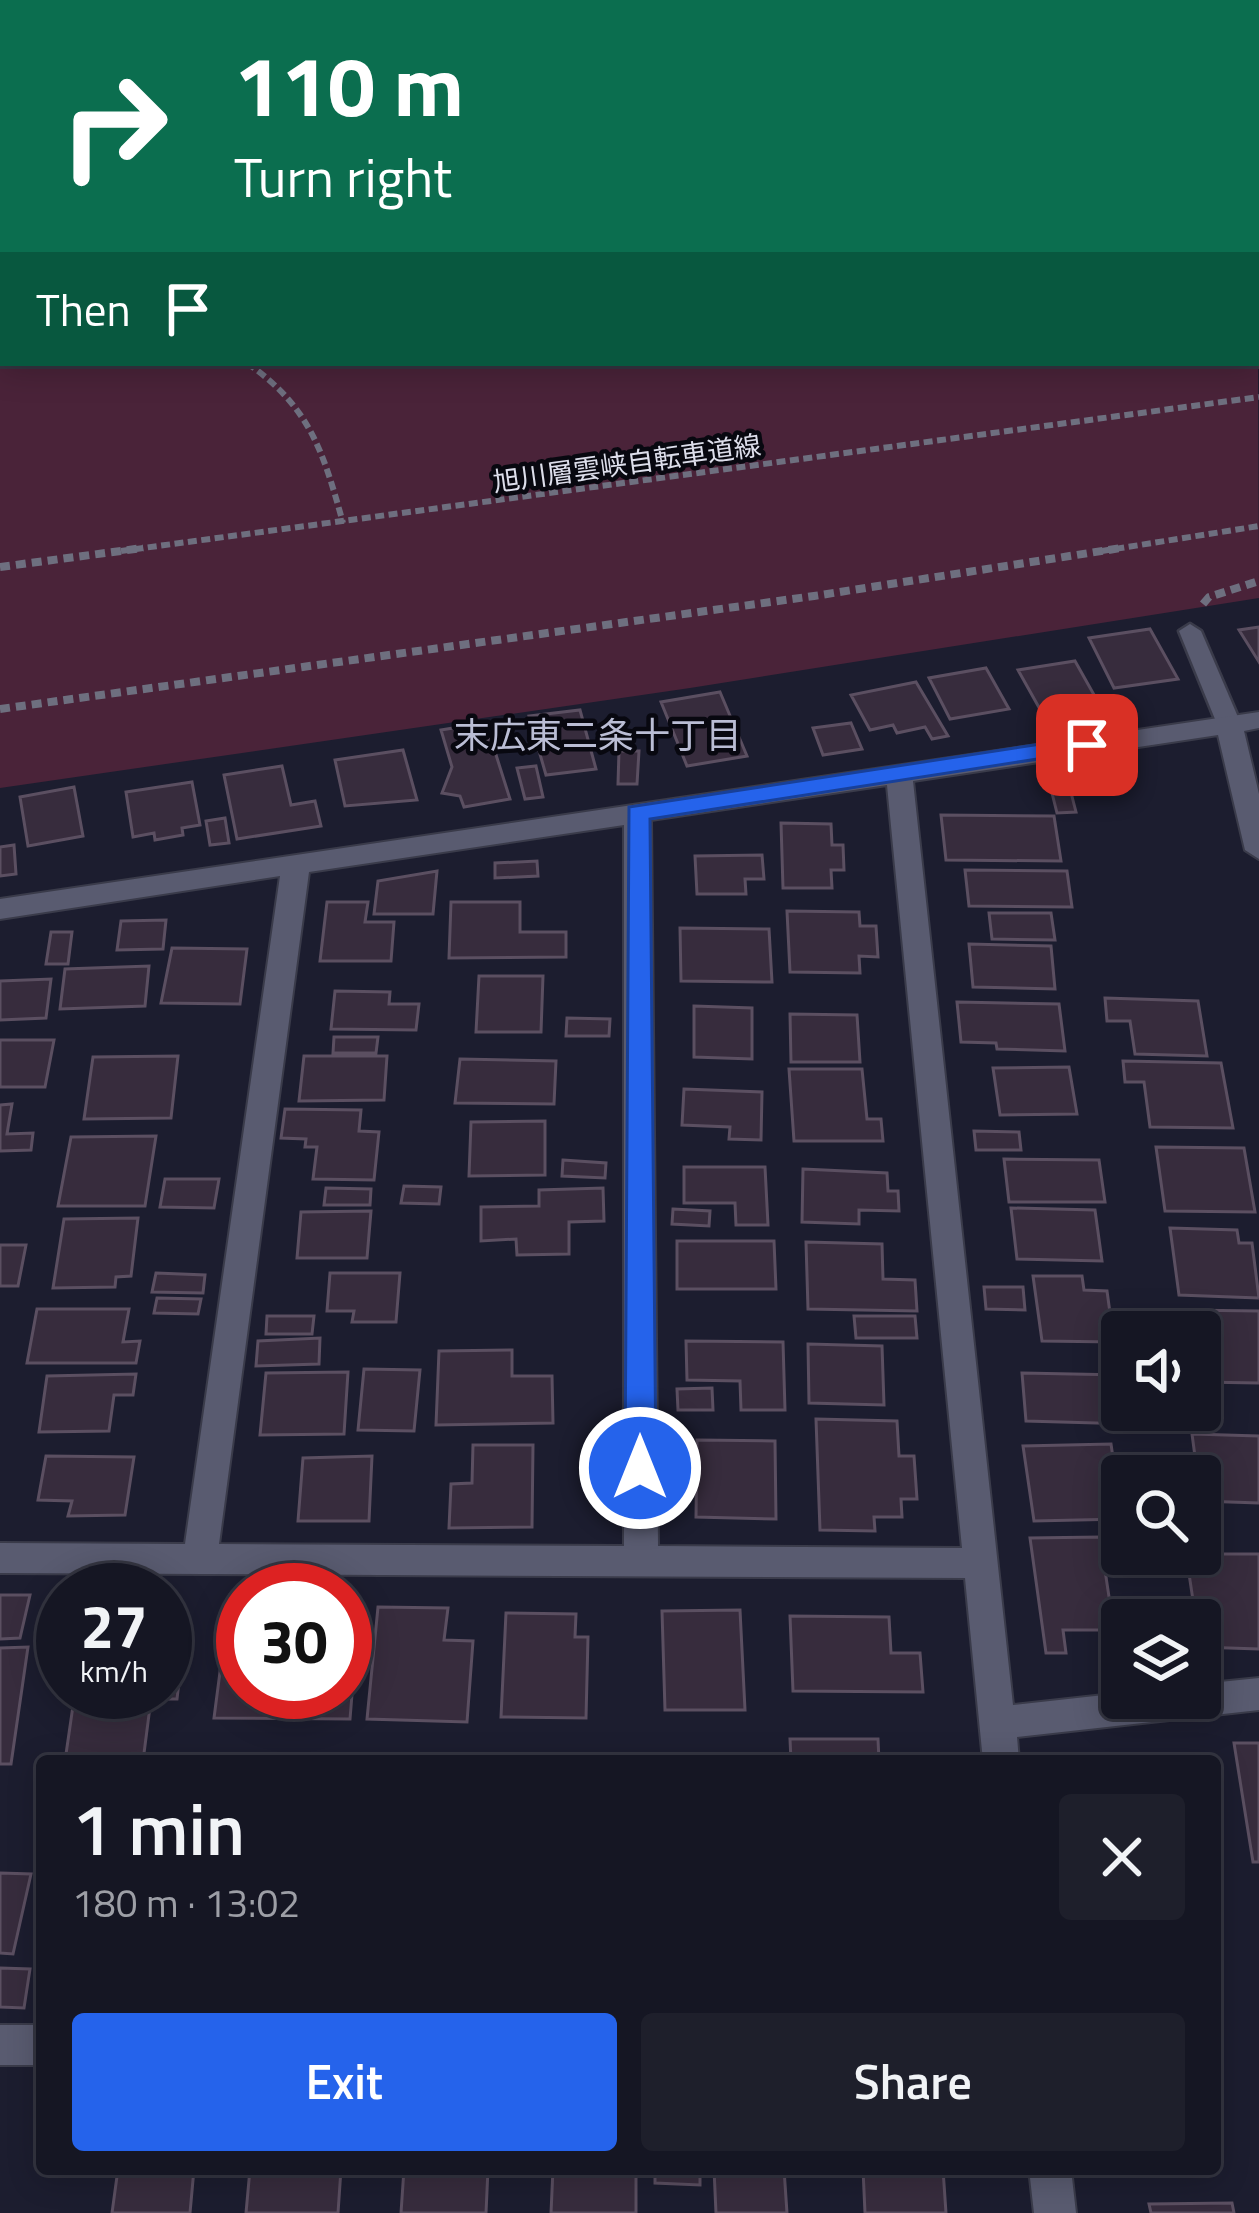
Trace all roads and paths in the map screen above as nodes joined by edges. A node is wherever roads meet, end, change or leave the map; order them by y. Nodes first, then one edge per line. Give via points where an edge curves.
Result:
1 (252, 366) edge
2 (1259, 397) edge
3 (343, 523) junction
4 (1259, 526) edge
5 (0, 567) edge
6 (1259, 581) edge
7 (1190, 631) joint
8 (0, 709) edge
9 (1259, 720) edge
10 (1229, 724) junction
11 (898, 772) junction
12 (637, 813) junction
13 (1259, 850) edge
14 (296, 863) junction
15 (0, 909) edge
16 (0, 1558) edge
17 (200, 1559) junction
18 (640, 1562) junction
19 (978, 1564) junction
20 (1259, 1694) edge
21 (997, 1723) junction
22 (1000, 1755) edge
23 (0, 2045) edge
24 (36, 2045) edge
25 (1051, 2175) edge
26 (1055, 2213) edge

1 - 3 path via 281,384 314,424
2 - 3 path, 旭川層雲峡自転車道線
3 - 5 path, 旭川層雲峡自転車道線
4 - 8 path
6 - 7 path via 1209,597
7 - 10 lane
9 - 10 street
10 - 11 street
10 - 13 street
11 - 12 street
11 - 19 street
12 - 14 street
12 - 18 street
14 - 15 street
14 - 17 street
16 - 17 street
17 - 18 street
18 - 19 street
19 - 21 street
20 - 21 street
21 - 22 street
23 - 24 street
25 - 26 street

